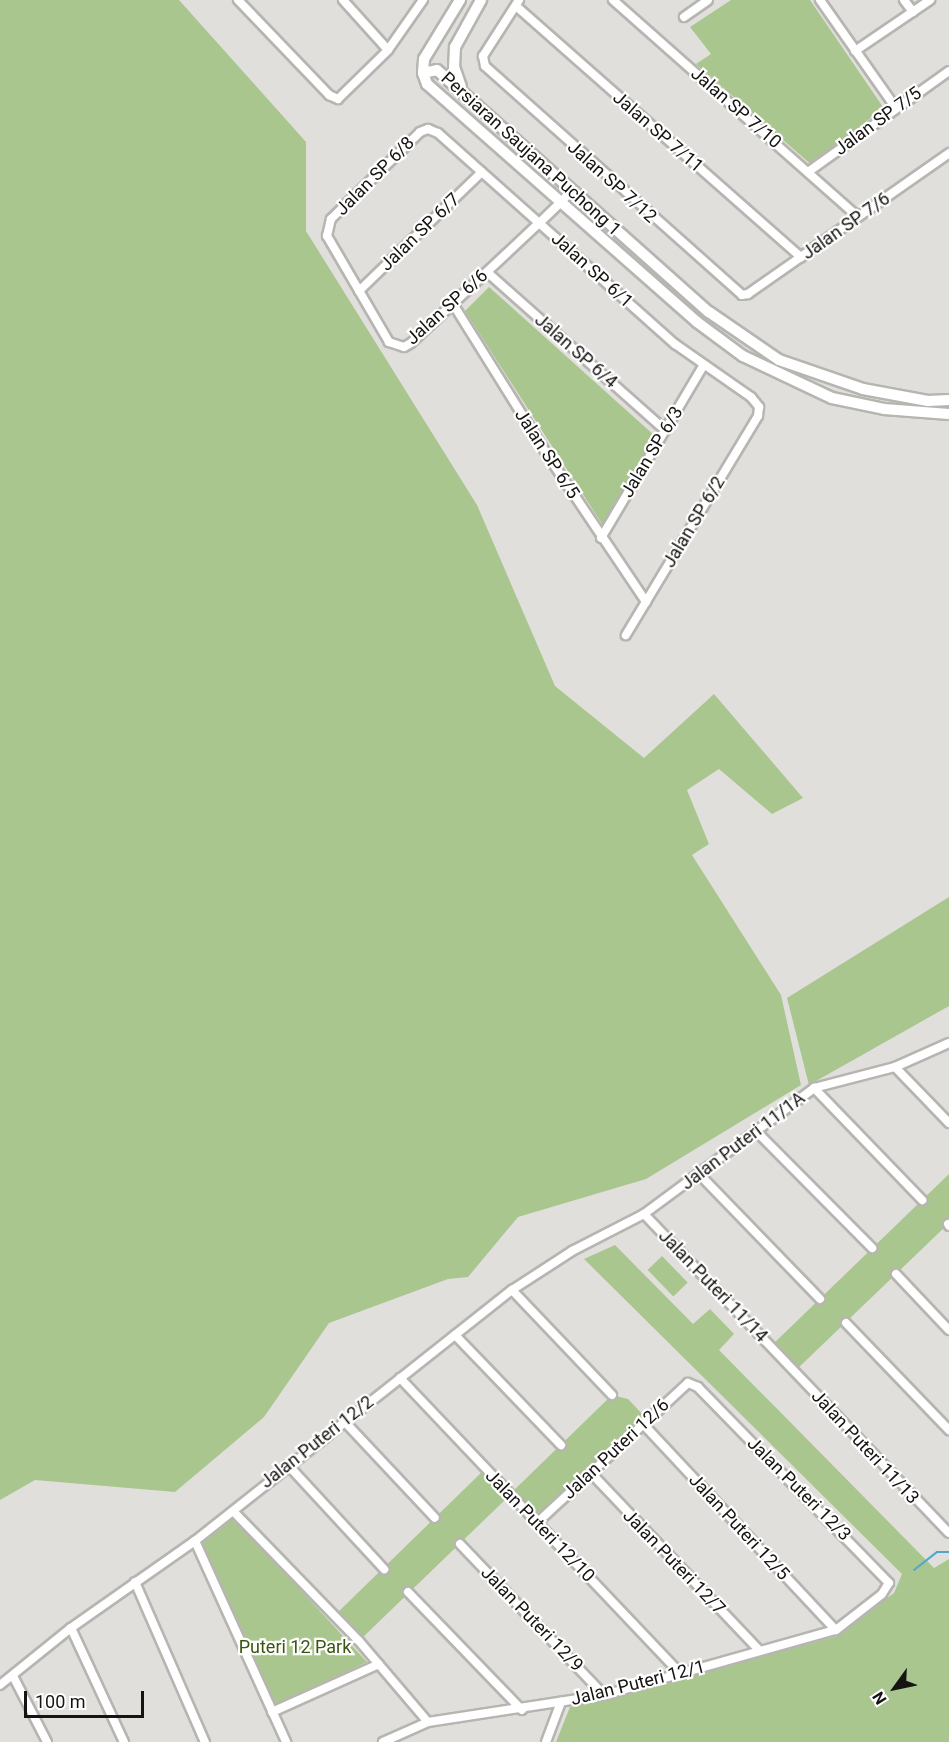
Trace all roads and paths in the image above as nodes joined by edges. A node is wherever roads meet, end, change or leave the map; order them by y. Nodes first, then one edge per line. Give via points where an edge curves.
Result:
1 (238, 0) edge
2 (343, 0) edge
3 (423, 0) edge
4 (460, 0) edge
5 (481, 0) edge
6 (613, 0) edge
7 (708, 0) edge
8 (820, 0) edge
9 (904, 0) edge
10 (930, 0) edge
11 (518, 3) edge
12 (913, 12) junction
13 (684, 17) dead end
14 (388, 50) junction
15 (855, 51) junction
16 (949, 71) edge
17 (423, 73) junction
18 (462, 90) junction
19 (896, 108) junction
20 (428, 129) joint
21 (949, 153) edge
22 (482, 172) junction
23 (808, 172) junction
24 (571, 191) junction
25 (561, 202) junction
26 (858, 217) junction
27 (539, 223) junction
28 (326, 228) joint
29 (801, 257) junction
30 (487, 272) junction
31 (359, 291) junction
32 (742, 294) joint
33 (453, 304) junction
34 (703, 366) junction
35 (949, 400) edge
36 (759, 407) joint
37 (949, 414) edge
38 (665, 430) junction
39 (601, 538) junction
40 (646, 602) junction
41 (626, 635) dead end
42 (949, 1043) edge
43 (895, 1067) junction
44 (814, 1088) junction
45 (949, 1123) edge
46 (756, 1131) junction
47 (699, 1174) junction
48 (922, 1200) dead end
49 (644, 1214) junction
50 (872, 1248) dead end
51 (896, 1274) dead end
52 (512, 1290) junction
53 (820, 1299) dead end
54 (846, 1323) dead end
55 (949, 1330) edge
56 (455, 1335) junction
57 (782, 1359) joint
58 (400, 1378) junction
59 (698, 1387) joint
60 (612, 1395) dead end
61 (343, 1420) junction
62 (643, 1424) junction
63 (949, 1430) edge
64 (561, 1445) dead end
65 (288, 1465) junction
66 (591, 1473) junction
67 (233, 1511) junction
68 (435, 1518) dead end
69 (537, 1523) junction
70 (949, 1533) edge
71 (195, 1541) junction
72 (460, 1544) dead end
73 (384, 1569) dead end
74 (135, 1582) junction
75 (408, 1592) dead end
76 (882, 1594) joint
77 (71, 1628) junction
78 (836, 1630) junction
79 (759, 1650) junction
80 (379, 1664) junction
81 (681, 1674) junction
82 (13, 1676) junction
83 (0, 1685) edge
84 (604, 1695) junction
85 (561, 1702) junction
86 (522, 1710) junction
87 (272, 1712) junction
88 (428, 1722) junction
89 (47, 1742) edge
90 (124, 1742) edge
91 (205, 1742) edge
92 (285, 1742) edge
93 (383, 1742) edge
94 (546, 1742) edge

1 - 14 street via 329,95 338,99
2 - 14 street
3 - 14 street
4 - 17 street via 424,59
5 - 18 street via 455,47 454,67
6 - 23 street, Jalan SP 7/10
7 - 13 street
8 - 15 street
9 - 12 street
10 - 12 street
11 - 29 street, Jalan SP 7/11
11 - 32 street, Jalan SP 7/12 via 483,56 486,66
12 - 15 street
15 - 19 street
16 - 19 street, Jalan SP 7/5
17 - 18 street, Persiaran Saujana Puchong 1 via 437,70
17 - 25 street, Persiaran Saujana Puchong 1 via 427,84
18 - 24 street, Persiaran Saujana Puchong 1
19 - 23 street, Jalan SP 7/5
20 - 22 street, Jalan SP 6/1
20 - 28 street, Jalan SP 6/8 via 370,179
21 - 26 street, Jalan SP 7/6
22 - 27 street, Jalan SP 6/1
22 - 31 street, Jalan SP 6/7
23 - 26 street, Jalan SP 7/10
24 - 25 street, Jalan SP 6/6
24 - 35 street, Persiaran Saujana Puchong 1 via 710,312 779,360 863,389 928,401
25 - 27 street, Jalan SP 6/6
25 - 37 street, Persiaran Saujana Puchong 1 via 697,322 743,356 832,398 884,409
26 - 29 street, Jalan SP 7/6
27 - 30 street, Jalan SP 6/6
27 - 34 street, Jalan SP 6/1
28 - 31 street, Jalan SP 6/6
29 - 32 street, Jalan SP 7/6
30 - 33 street, Jalan SP 6/6
30 - 38 street, Jalan SP 6/4
31 - 33 street, Jalan SP 6/6 via 395,347 411,343
33 - 39 street, Jalan SP 6/5
34 - 36 street, Jalan SP 6/1 via 751,397
34 - 38 street, Jalan SP 6/3
36 - 40 street, Jalan SP 6/2 via 758,416
38 - 39 street, Jalan SP 6/3
39 - 40 street, Jalan SP 6/5
40 - 41 street, Jalan SP 6/2
42 - 43 street, Jalan Puteri 11/1A
43 - 44 street, Jalan Puteri 11/1A
43 - 45 street
44 - 46 street, Jalan Puteri 11/1A
44 - 48 street
46 - 47 street, Jalan Puteri 11/1A
46 - 50 street
47 - 49 street, Jalan Puteri 11/1A
47 - 53 street
49 - 52 street, Jalan Puteri 12/2 via 572,1251
49 - 57 street, Jalan Puteri 11/14
51 - 55 street
52 - 56 street, Jalan Puteri 12/2
52 - 60 street
54 - 63 street
56 - 58 street, Jalan Puteri 12/2
56 - 64 street
57 - 70 street, Jalan Puteri 11/13
58 - 61 street, Jalan Puteri 12/2
58 - 69 street, Jalan Puteri 12/10
59 - 62 street, Jalan Puteri 12/6 via 688,1383
59 - 76 street, Jalan Puteri 12/3 via 880,1569 889,1582
61 - 65 street, Jalan Puteri 12/2
61 - 68 street
62 - 66 street, Jalan Puteri 12/6
62 - 78 street, Jalan Puteri 12/5
65 - 67 street, Jalan Puteri 12/2
65 - 73 street
66 - 69 street, Jalan Puteri 12/6
66 - 79 street, Jalan Puteri 12/7
67 - 71 street, Jalan Puteri 12/2
67 - 80 street
69 - 81 street, Jalan Puteri 12/10
71 - 74 street, Jalan Puteri 12/2
71 - 87 street
72 - 84 street, Jalan Puteri 12/9
74 - 77 street, Jalan Puteri 12/2
74 - 91 street
75 - 86 street
76 - 78 street, Jalan Puteri 12/1
77 - 82 street, Jalan Puteri 12/2
77 - 90 street
78 - 79 street, Jalan Puteri 12/1
79 - 81 street, Jalan Puteri 12/1
80 - 87 street
80 - 88 street
81 - 84 street, Jalan Puteri 12/1
82 - 83 street, Jalan Puteri 12/2
82 - 89 street
84 - 85 street, Jalan Puteri 12/1
85 - 86 street, Jalan Puteri 12/1
85 - 94 street
86 - 88 street, Jalan Puteri 12/1
87 - 92 street
88 - 93 street, Jalan Puteri 12/1

